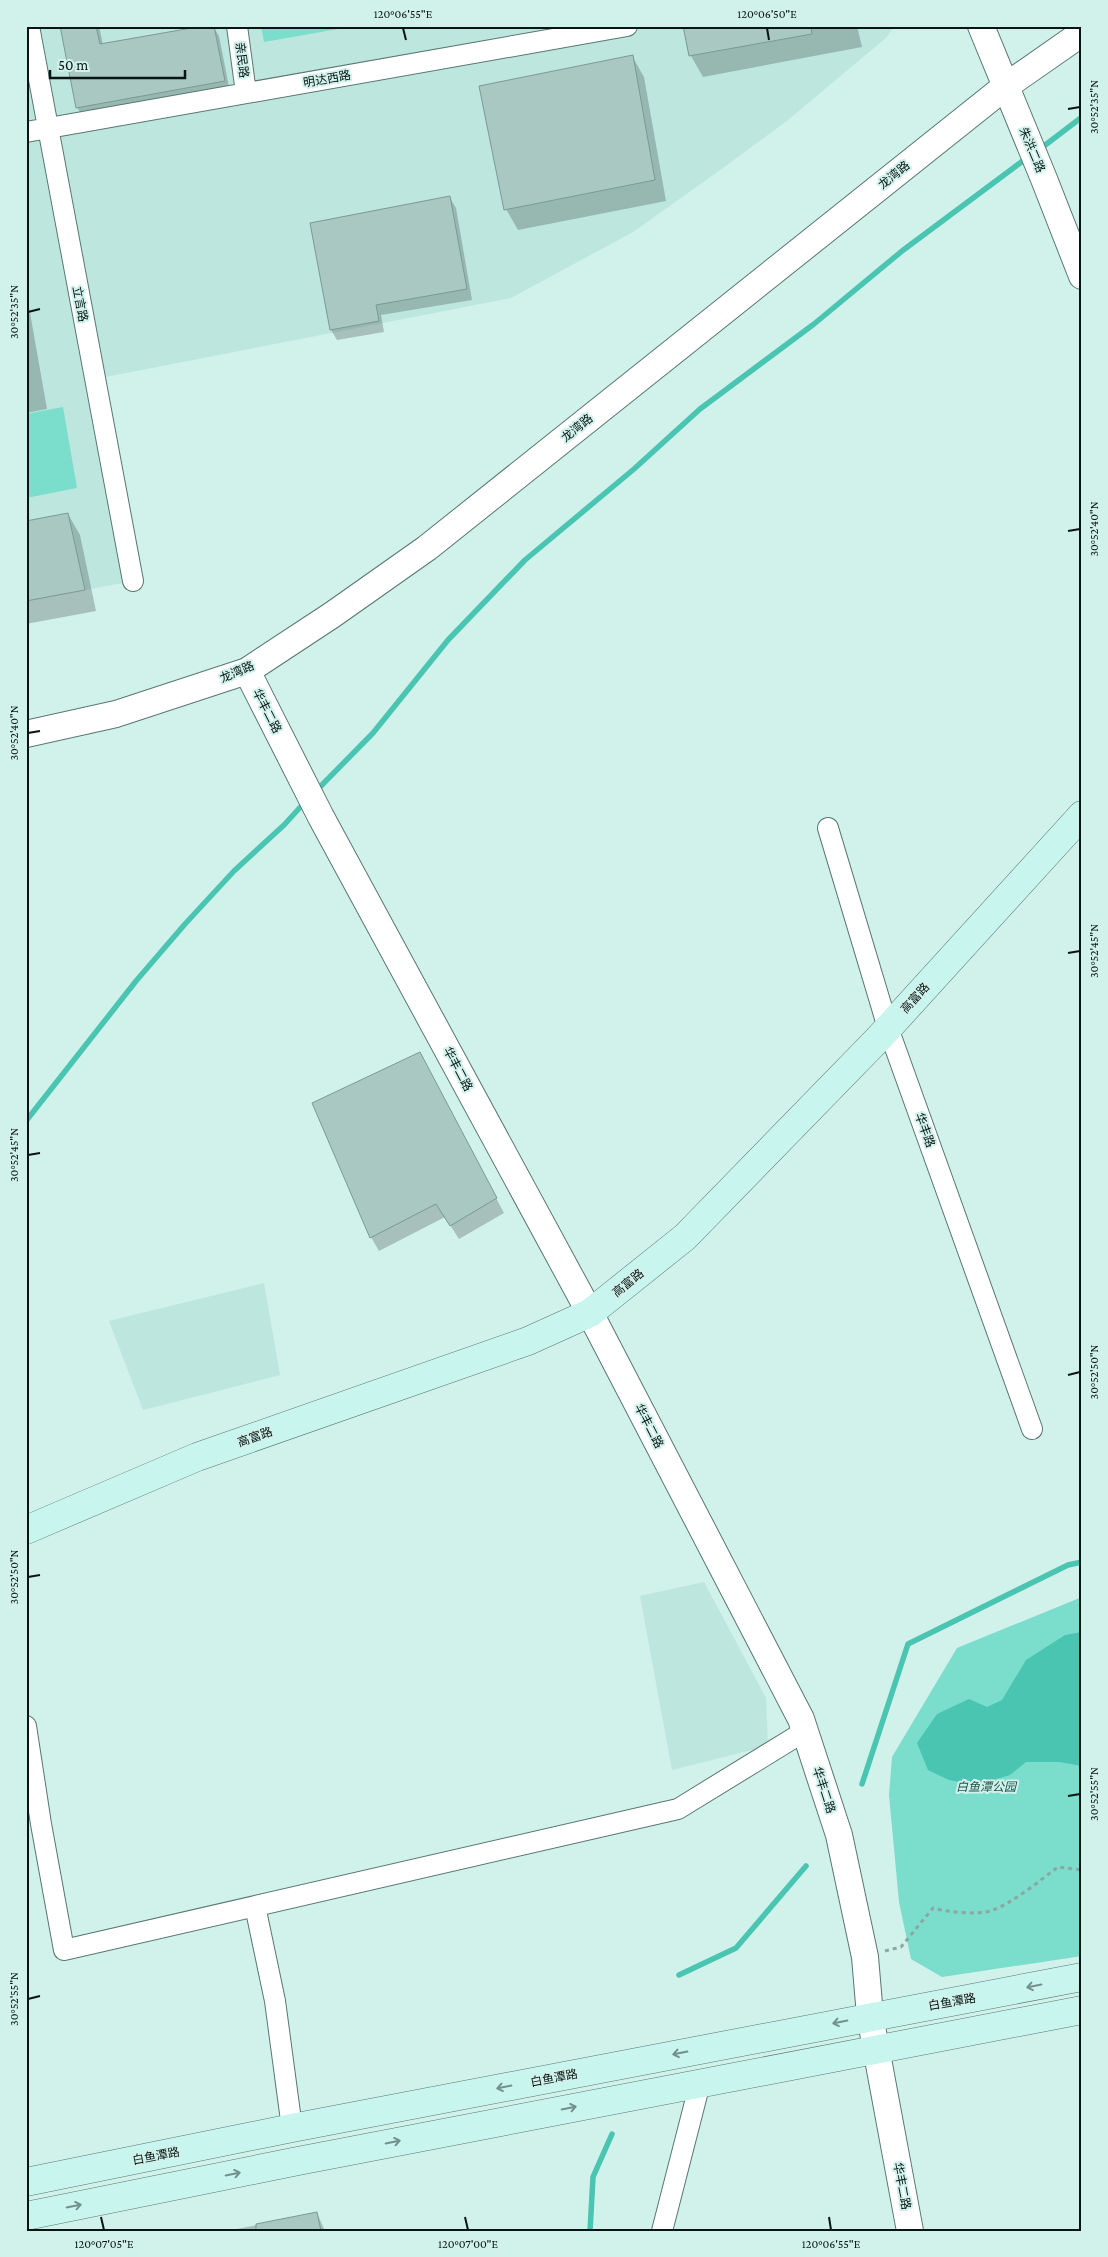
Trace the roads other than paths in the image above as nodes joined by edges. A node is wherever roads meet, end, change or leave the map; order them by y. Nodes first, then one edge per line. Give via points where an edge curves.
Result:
1 (29, 26) edge
2 (237, 26) edge
3 (627, 26) edge
4 (981, 26) edge
5 (1082, 33) edge
6 (1006, 86) junction
7 (246, 93) junction
8 (47, 129) junction
9 (26, 132) edge
10 (1082, 276) edge
11 (133, 581) dead end
12 (247, 671) junction
13 (26, 734) edge
14 (1082, 816) edge
15 (828, 828) dead end
16 (888, 1028) junction
17 (590, 1314) junction
18 (1032, 1429) dead end
19 (26, 1530) edge
20 (26, 1726) edge
21 (805, 1731) junction
22 (255, 1906) junction
23 (1082, 1977) edge
24 (1082, 2010) edge
25 (870, 2016) junction
26 (876, 2049) junction
27 (700, 2083) junction
28 (292, 2128) junction
29 (26, 2182) edge
30 (26, 2216) edge
31 (662, 2231) edge
32 (910, 2231) edge

1 - 8 street, 立言路
2 - 7 street, 亲民路
3 - 7 street, 明达西路
4 - 6 street, 朱洪二路
5 - 6 street, 龙湾路
6 - 10 street, 朱洪二路
6 - 12 street, 龙湾路 via 427,548
7 - 8 street, 明达西路
8 - 9 street, 明达西路
8 - 11 street, 立言路
12 - 13 street, 龙湾路 via 116,714
12 - 17 street, 华丰二路 via 322,817
14 - 16 main road, 高富路
15 - 16 street, 华丰路
16 - 17 main road, 高富路 via 685,1237
16 - 18 street, 华丰路
17 - 19 main road, 高富路 via 528,1341 197,1457
17 - 21 street, 华丰二路
20 - 22 street via 64,1950
21 - 22 street via 678,1809
21 - 25 street, 华丰二路 via 839,1835 866,1957
22 - 28 street via 274,2001
23 -> 25 main road, 白鱼潭路
24 - 26 main road
25 - 26 street, 华丰二路
25 -> 28 main road, 白鱼潭路
26 - 27 main road
26 - 32 street, 华丰二路
30 -> 27 main road
27 - 31 street
28 - 29 main road, 白鱼潭路

